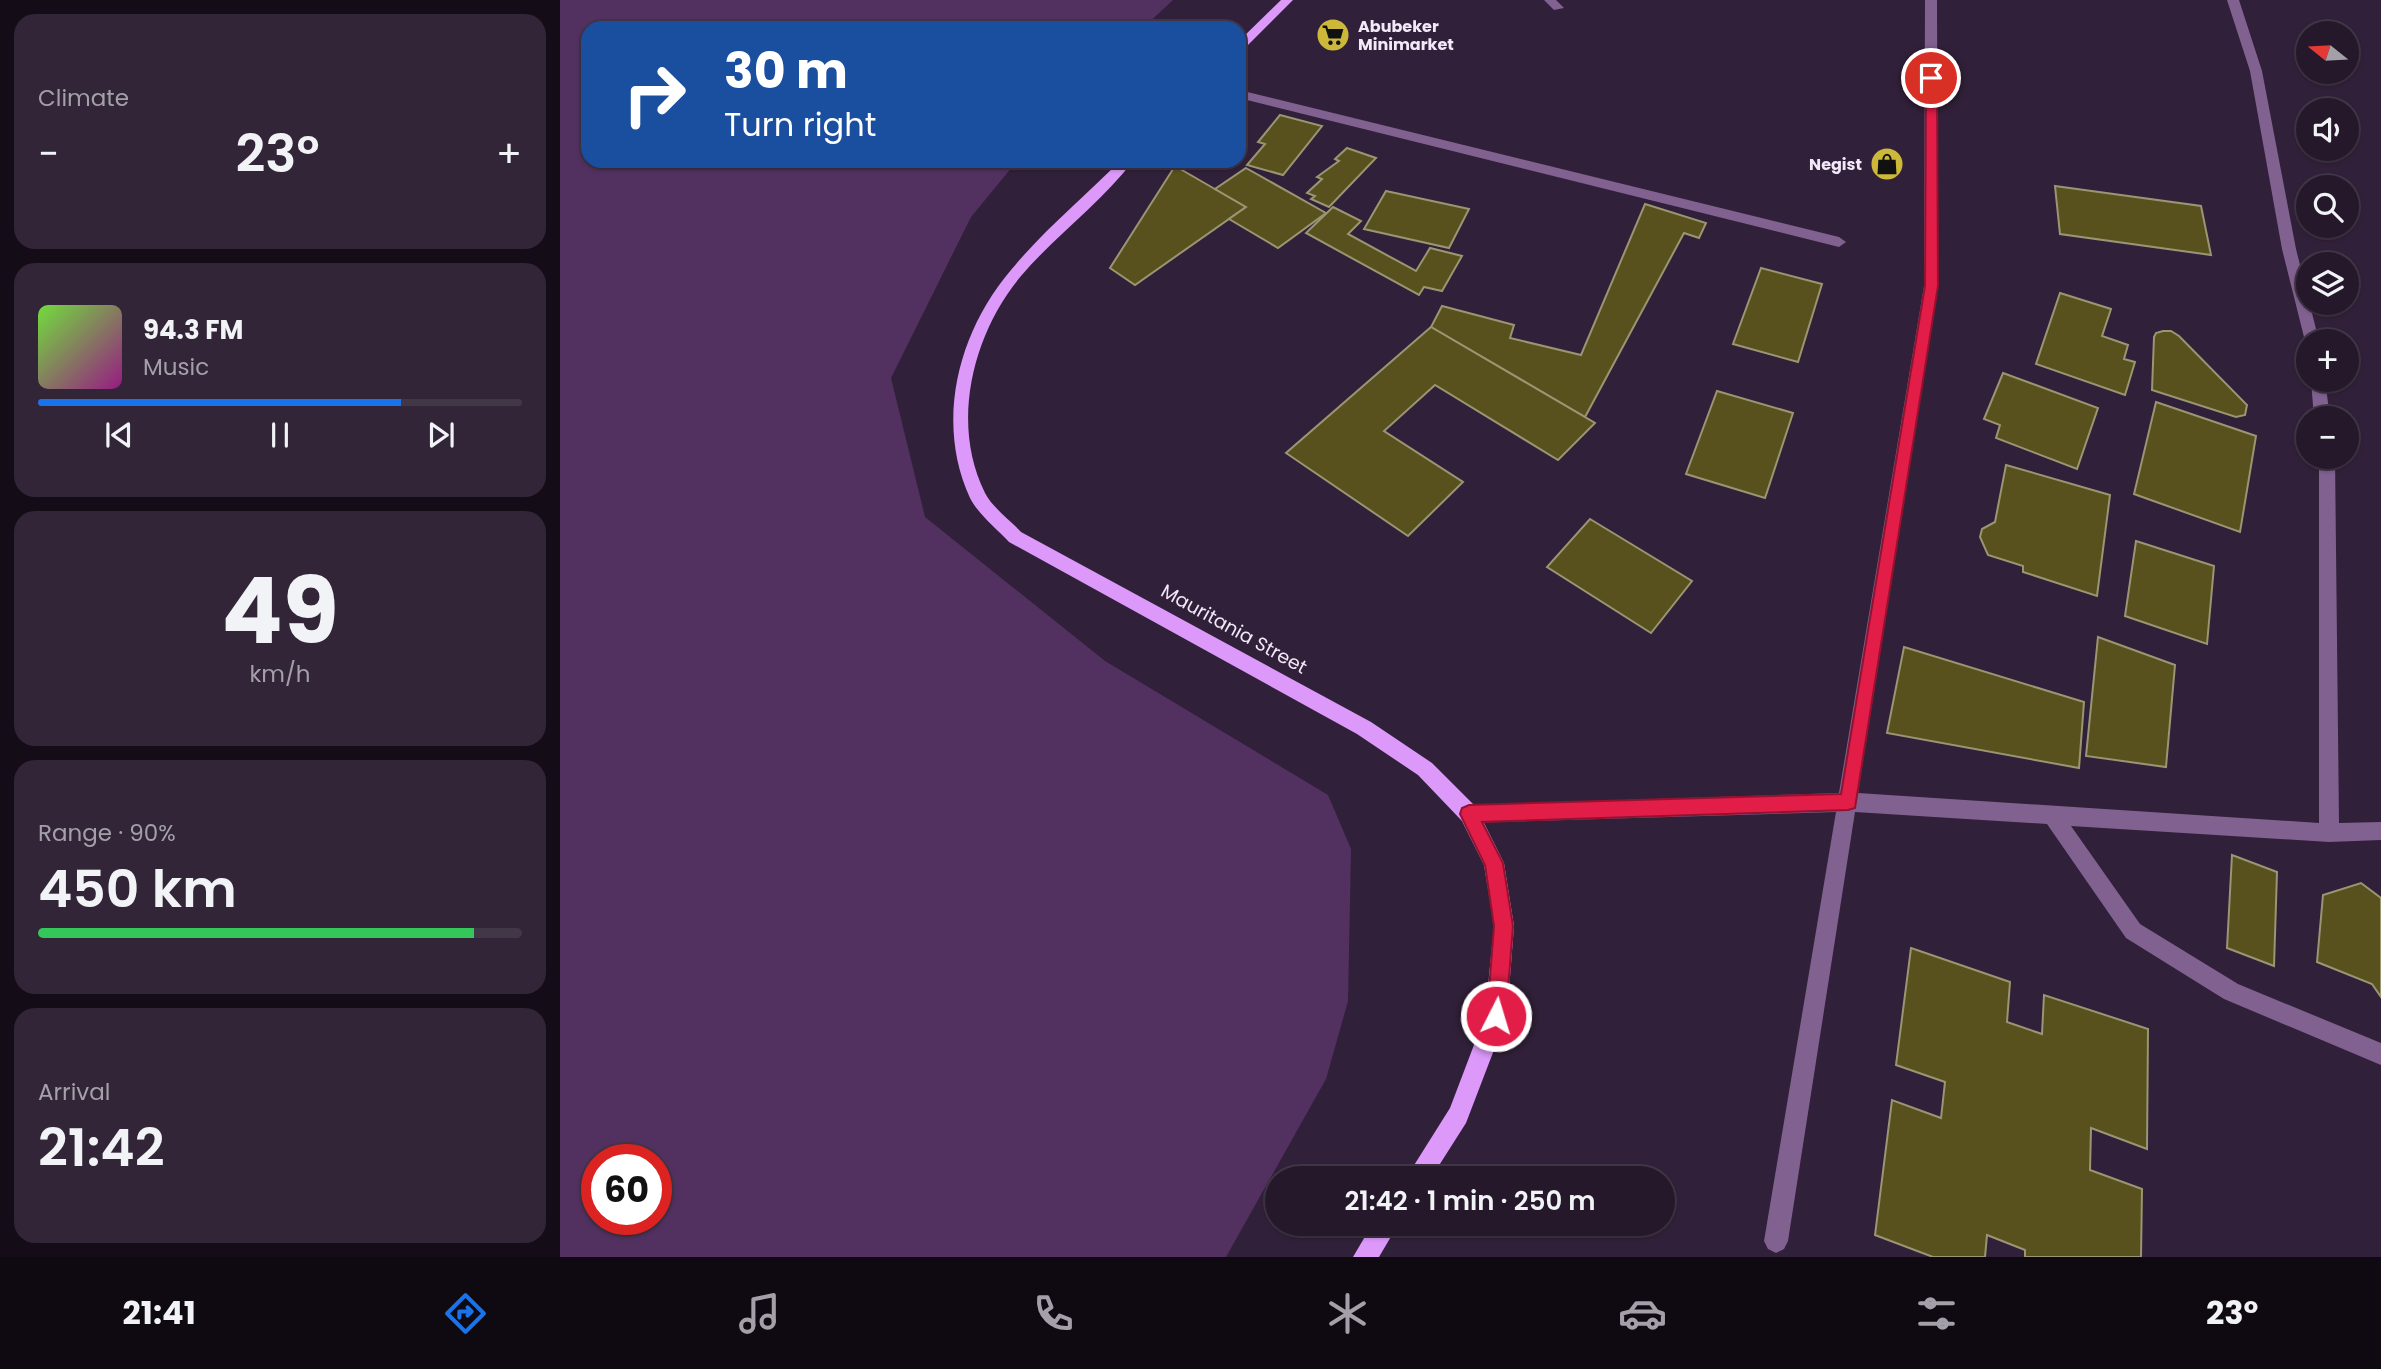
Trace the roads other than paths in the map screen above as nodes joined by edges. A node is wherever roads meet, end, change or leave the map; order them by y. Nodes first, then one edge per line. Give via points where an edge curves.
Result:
1 (1287, 0) edge
2 (1931, 0) edge
3 (2233, 0) edge
4 (1246, 41) edge
5 (1246, 96) edge
6 (1120, 168) edge
7 (1839, 242) dead end
8 (2309, 329) edge
9 (2327, 469) edge
10 (1848, 802) junction
11 (1469, 814) junction
12 (2052, 815) junction
13 (2381, 831) edge
14 (2329, 833) junction
15 (2381, 1054) edge
16 (1425, 1166) edge
17 (1379, 1236) edge
18 (1776, 1241) dead end
19 (1365, 1257) edge

1 - 4 main road
2 - 10 street via 1931,286
3 - 8 street via 2256,71 2289,250
5 - 7 street
6 - 11 main road, Mauritania Street via 1015,274 981,326 961,390 962,443 978,498 1015,537 1364,728 1425,769
9 - 14 street
10 - 11 street
10 - 12 street
10 - 18 street
11 - 16 main road, Mauritania Street via 1494,863 1504,926 1496,1016 1458,1115
12 - 14 street
12 - 15 street via 2133,931 2231,992
13 - 14 street
17 - 19 main road

